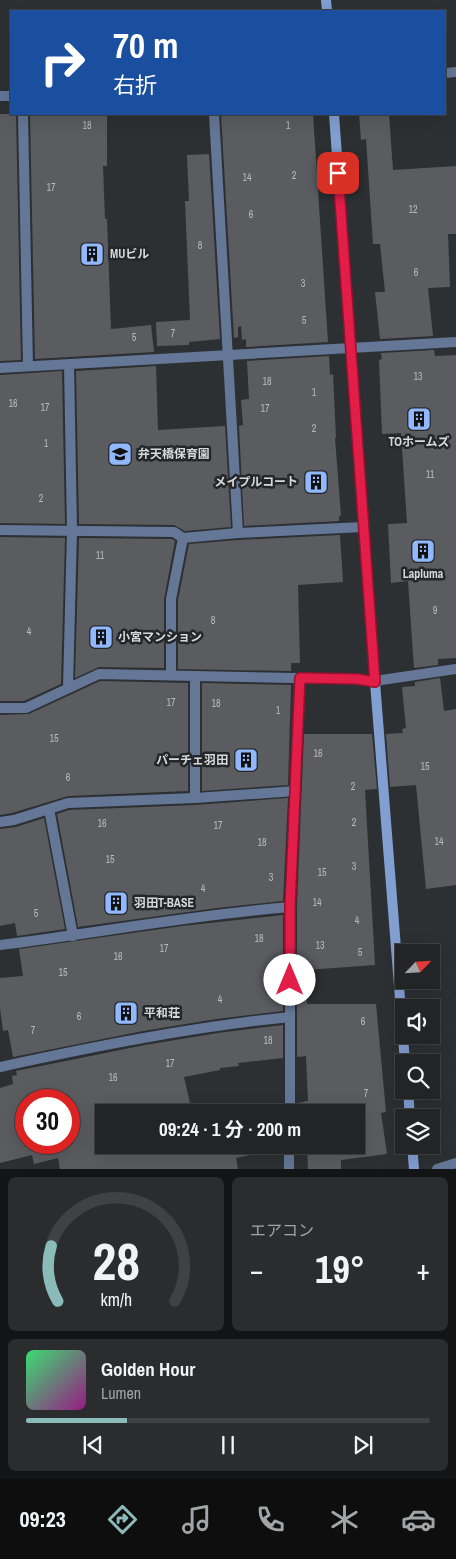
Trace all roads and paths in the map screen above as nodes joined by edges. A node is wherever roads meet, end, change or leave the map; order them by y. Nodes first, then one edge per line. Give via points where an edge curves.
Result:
1 (23, 115) edge
2 (214, 115) edge
3 (334, 115) edge
4 (456, 342) edge
5 (350, 348) junction
6 (228, 355) junction
7 (69, 364) junction
8 (28, 366) junction
9 (0, 368) edge
10 (363, 527) junction
11 (0, 530) edge
12 (72, 530) junction
13 (238, 533) junction
14 (183, 538) junction
15 (456, 669) edge
16 (172, 675) junction
17 (195, 676) junction
18 (300, 678) junction
19 (375, 682) junction
20 (68, 688) junction
21 (0, 708) edge
22 (296, 791) junction
23 (195, 798) junction
24 (49, 809) junction
25 (0, 822) edge
26 (290, 907) junction
27 (73, 936) junction
28 (0, 945) edge
29 (290, 1017) junction
30 (404, 1054) edge
31 (0, 1067) edge
32 (290, 1104) edge
33 (290, 1154) edge
34 (413, 1154) edge
35 (456, 1163) edge
36 (289, 1169) edge
37 (414, 1169) edge
38 (438, 1169) edge

1 - 8 street
2 - 6 street
3 - 5 street
4 - 5 street
5 - 6 street
5 - 10 street
6 - 7 street
6 - 13 street
7 - 8 street
7 - 12 street
8 - 9 street
10 - 13 street
10 - 19 street
11 - 12 street
12 - 14 street via 174,532
12 - 20 street
13 - 14 street
14 - 16 street via 172,599
15 - 19 street
16 - 17 street
16 - 20 street via 99,674
17 - 18 street
17 - 23 street
18 - 19 street
18 - 22 street
19 - 30 street
20 - 21 street via 26,708
22 - 23 street
22 - 26 street
23 - 24 street via 68,802
24 - 25 street
24 - 27 street
26 - 27 street via 238,911
26 - 29 street
27 - 28 street
29 - 31 street via 112,1044
29 - 32 street
33 - 36 street
34 - 37 street
35 - 38 street

